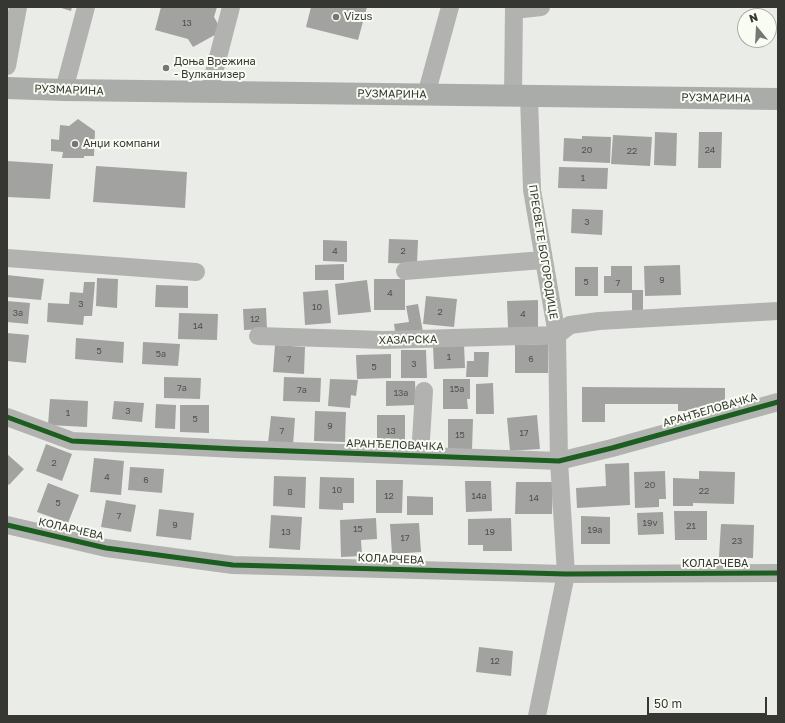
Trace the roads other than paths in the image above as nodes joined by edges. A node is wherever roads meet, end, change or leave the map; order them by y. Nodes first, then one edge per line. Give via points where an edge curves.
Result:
1 (18, 7) edge
2 (86, 7) edge
3 (230, 7) edge
4 (450, 7) edge
5 (541, 7) edge
6 (514, 9) edge
7 (7, 66) edge
8 (7, 88) edge
9 (64, 90) junction
10 (209, 92) junction
11 (426, 95) junction
12 (521, 96) junction
13 (778, 99) edge
14 (7, 258) edge
15 (543, 260) junction
16 (405, 271) dead end
17 (196, 272) dead end
18 (778, 311) edge
19 (557, 335) junction
20 (258, 336) dead end
21 (424, 391) dead end
22 (778, 402) edge
23 (7, 417) edge
24 (420, 456) junction
25 (559, 461) junction
26 (7, 525) edge
27 (778, 573) edge
28 (566, 574) junction
29 (537, 716) edge

1 - 7 street
2 - 9 street
3 - 10 street
4 - 11 street
5 - 6 street
6 - 12 street, ПРЕСВЕТЕ БОГОРОДИЦЕ
8 - 9 main road, РУЗМАРИНА
9 - 10 main road, РУЗМАРИНА
10 - 11 main road, РУЗМАРИНА
11 - 12 main road, РУЗМАРИНА
12 - 13 main road, РУЗМАРИНА
12 - 15 street, ПРЕСВЕТЕ БОГОРОДИЦЕ
14 - 17 street
15 - 16 street
15 - 19 street, ПРЕСВЕТЕ БОГОРОДИЦЕ
18 - 19 street, ПРЕСВЕТЕ БОГОРОДИЦЕ via 570,324
19 - 20 street, ХАЗАРСКА via 383,340
19 - 25 street, ПРЕСВЕТЕ БОГОРОДИЦЕ
21 - 24 street
22 - 25 street, АРАНЂЕЛОВАЧКА
23 - 24 street, АРАНЂЕЛОВАЧКА via 72,441
24 - 25 street, АРАНЂЕЛОВАЧКА
25 - 28 street, ПРЕСВЕТЕ БОГОРОДИЦЕ
26 - 28 street, КОЛАРЧЕВА via 106,548 233,565
27 - 28 street, КОЛАРЧЕВА
28 - 29 street, ПРЕСВЕТЕ БОГОРОДИЦЕ

